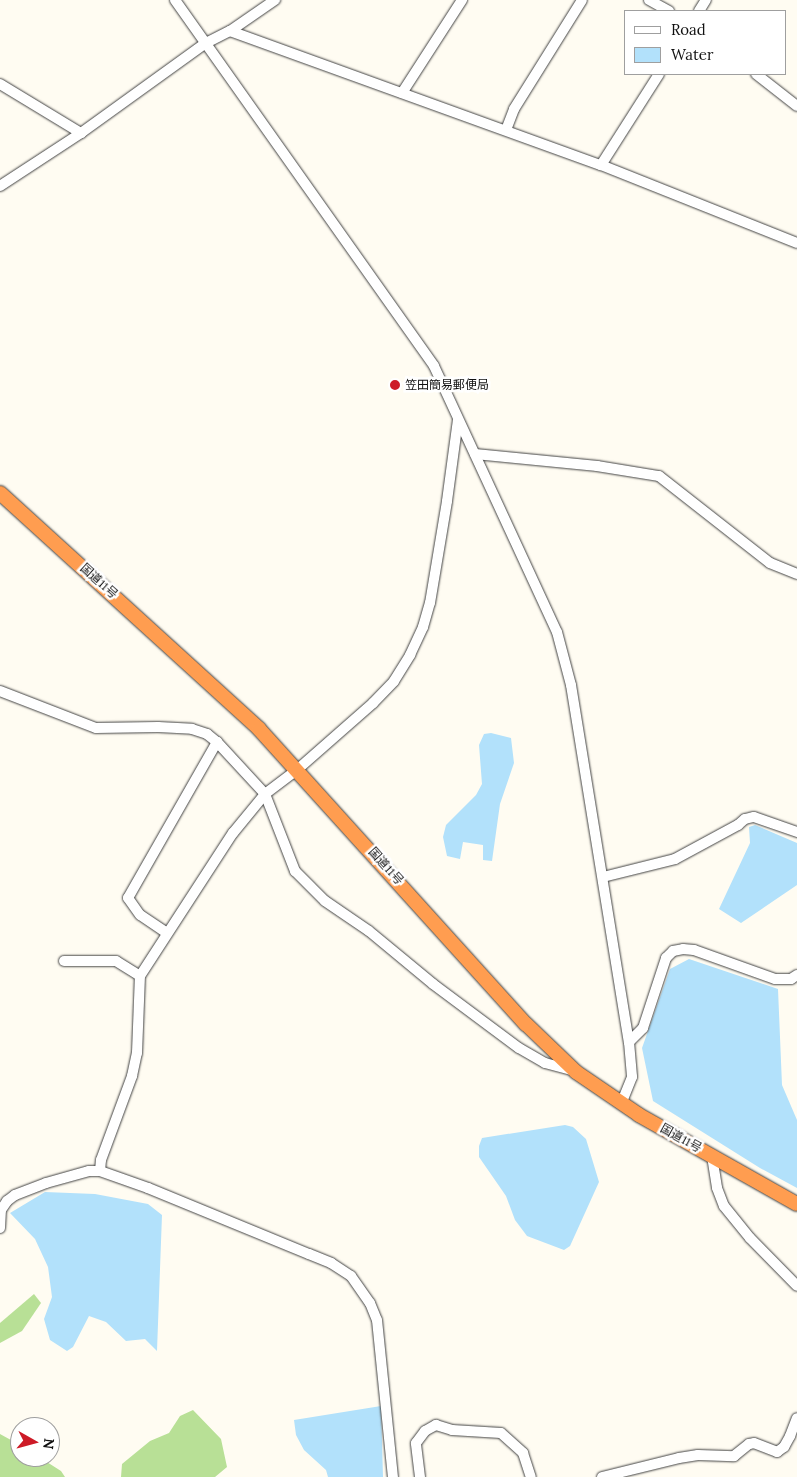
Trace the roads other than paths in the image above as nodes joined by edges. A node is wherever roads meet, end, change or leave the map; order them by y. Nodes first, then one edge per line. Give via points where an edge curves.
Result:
1 (175, 0) edge
2 (275, 0) edge
3 (462, 0) edge
4 (582, 0) edge
5 (649, 0) edge
6 (668, 10) edge
7 (230, 30) junction
8 (206, 43) junction
9 (658, 75) edge
10 (757, 75) edge
11 (0, 84) edge
12 (402, 93) junction
13 (797, 106) edge
14 (506, 130) junction
15 (80, 133) junction
16 (601, 165) junction
17 (0, 186) edge
18 (797, 243) edge
19 (457, 416) junction
20 (475, 454) junction
21 (0, 492) edge
22 (797, 574) edge
23 (0, 691) edge
24 (217, 742) junction
25 (298, 769) junction
26 (265, 794) junction
27 (797, 832) edge
28 (603, 877) junction
29 (167, 933) junction
30 (64, 961) dead end
31 (797, 975) edge
32 (140, 976) junction
33 (629, 1042) junction
34 (576, 1072) junction
35 (621, 1104) junction
36 (712, 1156) junction
37 (100, 1171) junction
38 (797, 1204) edge
39 (0, 1228) edge
40 (797, 1286) edge
41 (797, 1418) edge
42 (394, 1477) edge
43 (420, 1477) edge
44 (531, 1477) edge
45 (602, 1477) edge

1 - 8 street
2 - 7 street
3 - 12 street
4 - 14 street via 514,109
5 - 6 street
7 - 8 street
7 - 12 street
8 - 15 street
8 - 19 street via 434,366
9 - 16 street
10 - 13 street
11 - 15 street
12 - 14 street
14 - 16 street
15 - 17 street
16 - 18 street
19 - 20 street
19 - 25 street via 447,501 423,627 394,681
20 - 22 street via 597,466 659,476 770,563
20 - 28 street via 557,632 571,685
21 - 25 highway, 国道11号 via 221,692
23 - 24 street via 96,728 158,726 192,729
24 - 26 street
24 - 29 street via 128,898 140,914
25 - 26 street
25 - 34 highway, 国道11号 via 526,1024
26 - 29 street via 233,833
26 - 34 street via 295,872 325,901 519,1048 545,1064
27 - 28 street via 754,817 744,819 675,859
28 - 33 street
29 - 32 street
30 - 32 street via 116,961
31 - 33 street via 791,980 775,979 694,950 673,951 666,958 643,1028
32 - 37 street via 137,1053 132,1076 100,1160
33 - 35 street via 632,1077
34 - 35 highway, 国道11号
35 - 36 highway, 国道11号
36 - 38 highway, 国道11号
36 - 40 street via 717,1188 724,1206
37 - 39 street via 46,1183 7,1201 1,1210
37 - 42 street via 300,1250 351,1276 370,1303 377,1320
41 - 45 street via 787,1442 777,1452 754,1443 734,1456 679,1458
43 - 44 street via 416,1442 425,1431 436,1425 452,1430 501,1433 523,1453

